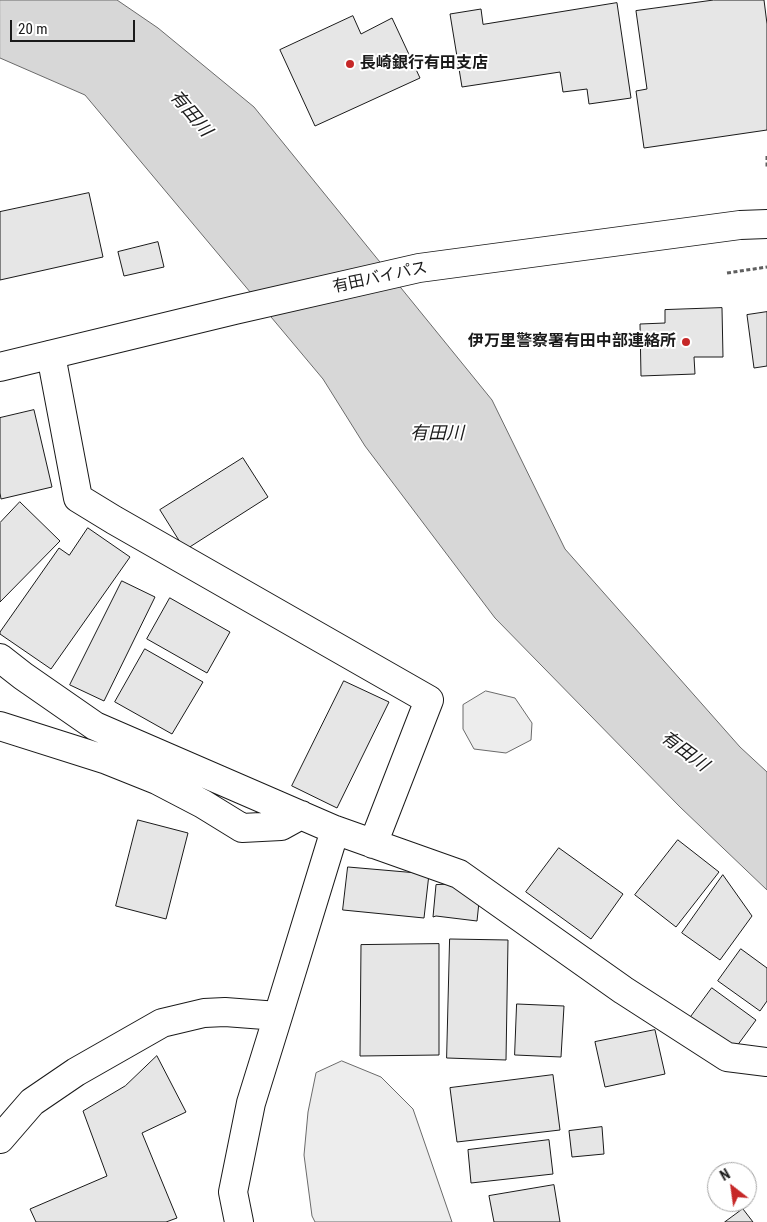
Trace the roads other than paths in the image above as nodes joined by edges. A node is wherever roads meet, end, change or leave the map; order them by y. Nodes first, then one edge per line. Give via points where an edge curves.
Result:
1 (767, 224) edge
2 (51, 355) junction
3 (0, 367) edge
4 (0, 658) edge
5 (0, 726) edge
6 (301, 815) junction
7 (335, 830) junction
8 (373, 844) junction
9 (278, 1016) junction
10 (767, 1062) edge
11 (0, 1139) edge
12 (239, 1222) edge

1 - 2 main road, 有田バイパス via 419,268
2 - 3 main road, 有田バイパス
2 - 8 main road via 78,498 430,700
4 - 6 main road via 95,726
5 - 6 main road via 107,760 157,780 242,828 281,826
6 - 7 main road
7 - 8 main road
7 - 9 main road
8 - 10 main road via 459,874 623,990 727,1057
9 - 11 main road via 204,1013 162,1023 76,1072 32,1102
9 - 12 main road via 250,1102 238,1165 233,1192

